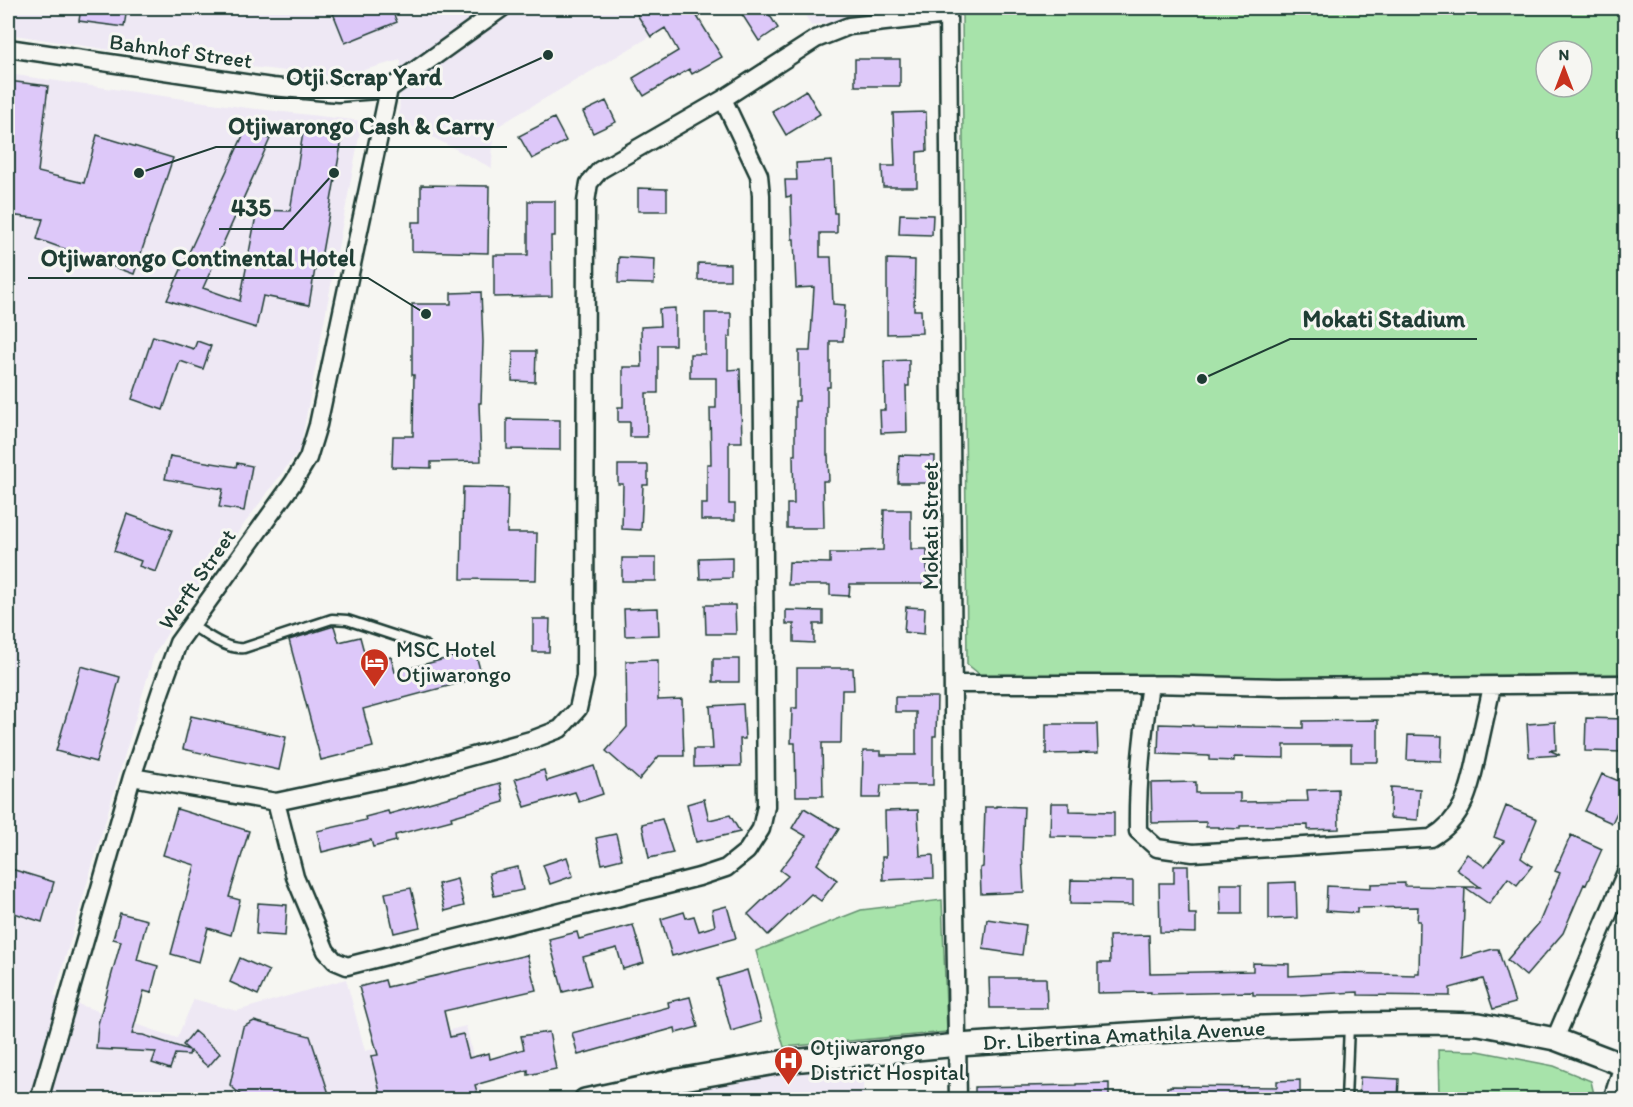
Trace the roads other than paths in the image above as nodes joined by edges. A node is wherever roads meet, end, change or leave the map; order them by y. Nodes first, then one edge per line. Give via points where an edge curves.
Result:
1 (502, 8) edge
2 (948, 11) edge
3 (8, 48) edge
4 (388, 89) junction
5 (723, 99) junction
6 (191, 625) junction
7 (426, 646) dead end
8 (953, 684) junction
9 (1150, 684) junction
10 (1626, 684) edge
11 (1492, 686) junction
12 (132, 777) junction
13 (276, 802) junction
14 (1626, 872) edge
15 (1349, 1024) junction
16 (1556, 1039) junction
17 (958, 1045) junction
18 (1624, 1066) edge
19 (39, 1100) edge
20 (585, 1100) edge
21 (958, 1100) edge
22 (1346, 1100) edge
23 (1612, 1100) edge

1 - 4 street
2 - 5 street via 849,26 816,39
2 - 8 street, Mokati Street
3 - 4 street, Bahnhof Street via 272,87 338,93
4 - 6 street, Werft Street via 308,458
5 - 13 street via 600,170 589,183 585,677 578,709 560,729 534,739 412,773
5 - 13 street via 759,176 761,195 766,806 761,829 747,851 726,868 699,877 347,966 334,961 326,951 295,877
6 - 7 lane via 236,649 332,619 347,620
6 - 12 street, Werft Street via 178,643
8 - 9 street
8 - 17 street, Mokati Street
9 - 11 street
9 - 11 street via 1141,744 1138,831 1157,848 1193,853 1431,838 1445,830 1470,789
10 - 11 street
12 - 13 street
12 - 19 street, Werft Street
14 - 16 street
15 - 16 street, Dr. Libertina Amathila Avenue via 1479,1024
15 - 17 street, Dr. Libertina Amathila Avenue
15 - 22 lane
16 - 18 street, Dr. Libertina Amathila Avenue
17 - 20 street, Dr. Libertina Amathila Avenue via 781,1062
17 - 21 street, Mokati Street
18 - 23 street

